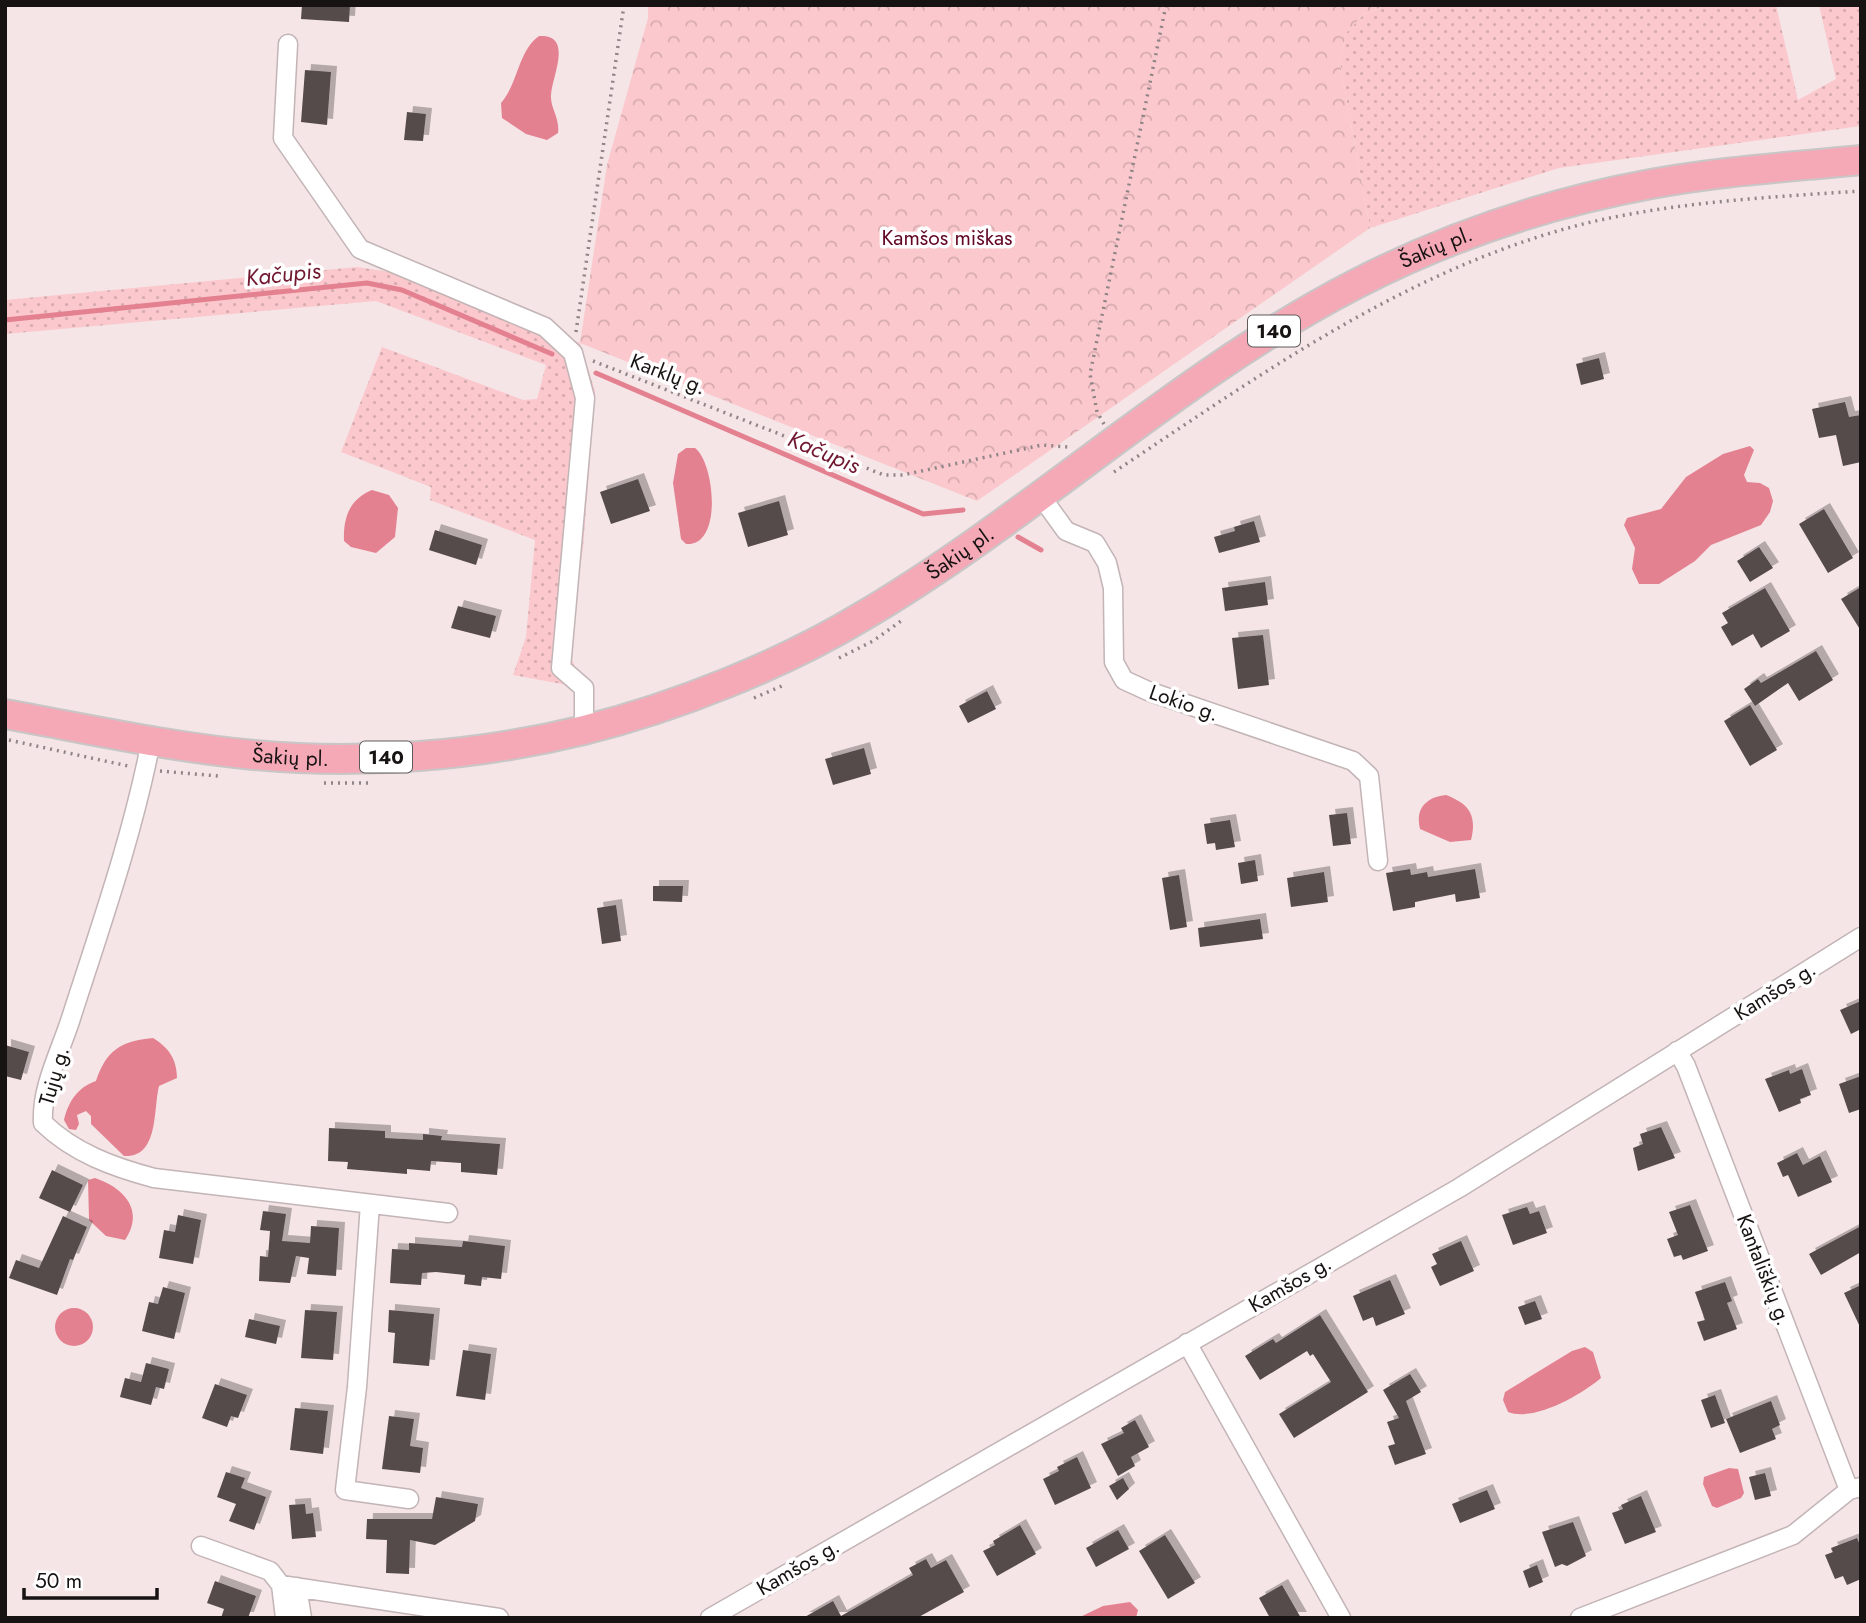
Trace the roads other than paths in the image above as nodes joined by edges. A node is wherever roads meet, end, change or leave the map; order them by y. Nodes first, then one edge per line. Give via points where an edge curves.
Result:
1 (288, 44) dead end
2 (1861, 160) edge
3 (1040, 495) junction
4 (5, 714) edge
5 (584, 730) junction
6 (151, 741) junction
7 (1378, 860) dead end
8 (1861, 937) edge
9 (1677, 1051) junction
10 (370, 1204) junction
11 (449, 1213) dead end
12 (1187, 1343) junction
13 (1855, 1489) edge
14 (409, 1499) dead end
15 (201, 1546) dead end
16 (289, 1586) junction
17 (285, 1618) edge
18 (302, 1618) edge
19 (499, 1618) edge
20 (710, 1618) edge
21 (1340, 1618) edge
22 (1580, 1618) edge

1 - 5 street via 283,138 360,249 545,327 573,353 585,398 561,668 584,688
2 - 3 main road, Šakių pl. / 140 via 1656,183 1539,209 1475,231 1388,268 1304,313 1115,440 1096,469
3 - 5 main road, Šakių pl. / 140 via 860,618 694,695
3 - 7 street, Lokio g. via 1066,531 1096,543 1107,563 1114,588 1114,662 1124,680 1353,761 1369,776
4 - 6 main road, Šakių pl. / 140
5 - 6 main road, Šakių pl. / 140 via 453,752 376,758 256,755
6 - 10 street, Tujų g. via 137,807 42,1101 43,1123 62,1141 103,1162 154,1178
8 - 9 street, Kamšos g.
9 - 12 street, Kamšos g. via 1458,1188
9 - 13 street, Kantališkių g.
10 - 11 street, Tujų g.
10 - 14 street via 345,1490
12 - 20 street, Kamšos g.
12 - 21 street
13 - 22 street, Kantališkių g. via 1793,1535
15 - 16 street via 270,1571
16 - 17 street
16 - 18 street
16 - 19 street

